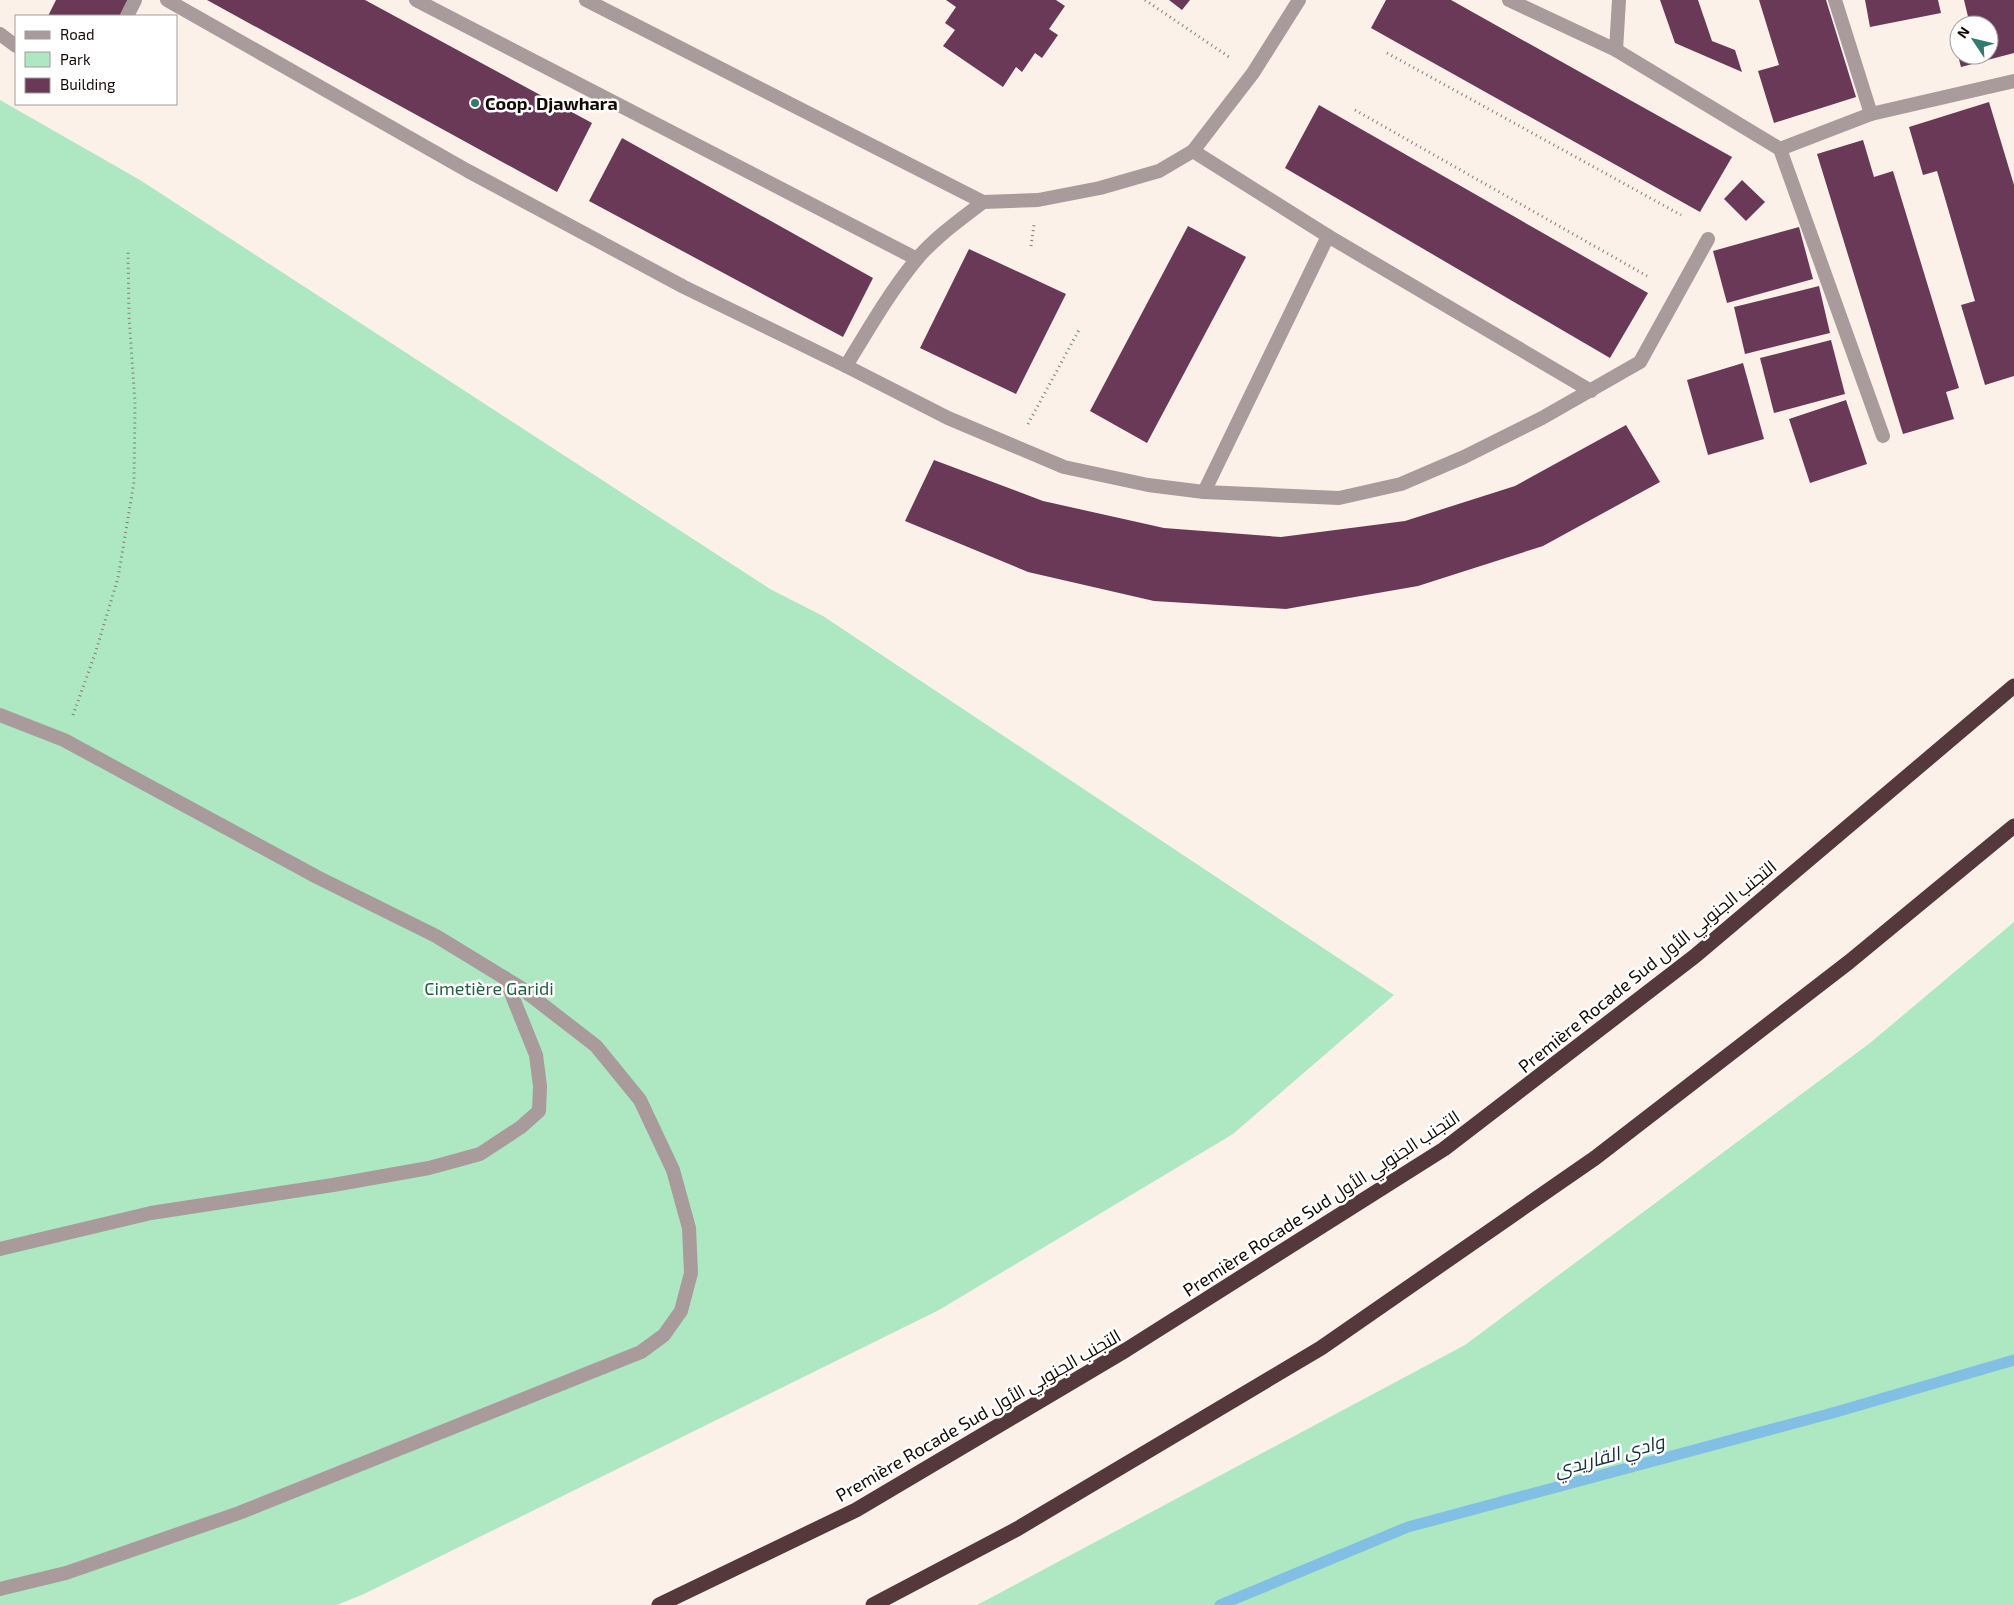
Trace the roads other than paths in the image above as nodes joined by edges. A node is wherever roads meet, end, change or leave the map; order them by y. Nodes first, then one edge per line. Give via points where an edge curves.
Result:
1 (135, 0) edge
2 (167, 0) edge
3 (416, 0) edge
4 (586, 0) edge
5 (1299, 0) edge
6 (1509, 0) edge
7 (1618, 0) edge
8 (1835, 0) edge
9 (128, 15) edge
10 (0, 34) edge
11 (15, 45) edge
12 (1616, 50) junction
13 (2014, 82) edge
14 (1871, 114) junction
15 (1780, 149) junction
16 (1192, 151) junction
17 (983, 202) junction
18 (1328, 236) junction
19 (1708, 240) dead end
20 (917, 259) junction
21 (846, 366) junction
22 (1591, 391) junction
23 (1883, 436) dead end
24 (1204, 492) junction
25 (2014, 686) edge
26 (0, 715) edge
27 (2014, 826) edge
28 (505, 978) junction
29 (0, 1249) edge
30 (0, 1588) edge
31 (659, 1605) edge
32 (873, 1605) edge

1 - 9 street
2 - 21 street via 468,171 676,283
3 - 20 street
4 - 17 street
5 - 16 street via 1253,73
6 - 12 street
7 - 12 street
8 - 14 street
10 - 11 street
12 - 15 street
13 - 14 street
14 - 15 street
15 - 23 street
16 - 17 street via 1160,171 1100,188 1038,200
16 - 18 street
17 - 20 street
18 - 22 street
18 - 24 street
19 - 22 street via 1640,362
20 - 21 street
21 - 24 street via 948,418 1064,467 1148,485
22 - 24 street via 1464,457 1401,484 1339,498
25 - 31 highway, Première Rocade Sud التجنب الجنوبي الأول via 1695,956 1444,1149 1126,1350 856,1510
26 - 28 street via 64,740 317,878 436,936
27 - 32 highway via 1849,962 1594,1158 1321,1348 1017,1529
28 - 29 street via 536,1055 539,1111 522,1127 480,1154 429,1168 151,1213
28 - 30 street via 596,1046 640,1100 673,1170 689,1228 691,1273 681,1311 664,1334 641,1352 239,1513 66,1572

